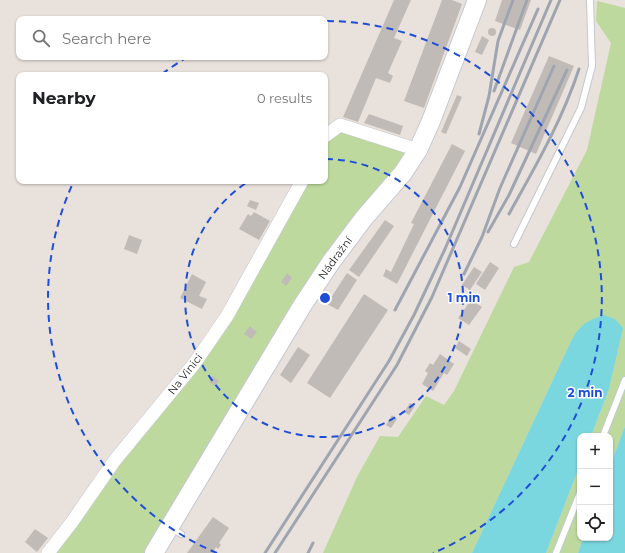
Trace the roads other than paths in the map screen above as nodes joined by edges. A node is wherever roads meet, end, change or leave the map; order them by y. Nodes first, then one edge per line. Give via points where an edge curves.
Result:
1 (477, 0) edge
2 (590, 0) edge
3 (328, 134) edge
4 (418, 150) junction
5 (300, 184) edge
6 (514, 244) dead end
7 (625, 380) edge
8 (604, 433) edge
9 (577, 500) edge
10 (48, 553) edge
11 (154, 553) edge
12 (556, 553) edge

1 - 4 main road, Nádražní via 432,121
2 - 6 lane via 592,66 581,108
3 - 4 street via 340,124
4 - 11 main road, Nádražní via 403,173 364,218 331,262 302,306 176,531
5 - 10 street, Na Vinici via 227,316 198,358 115,460
7 - 8 lane
9 - 12 lane

